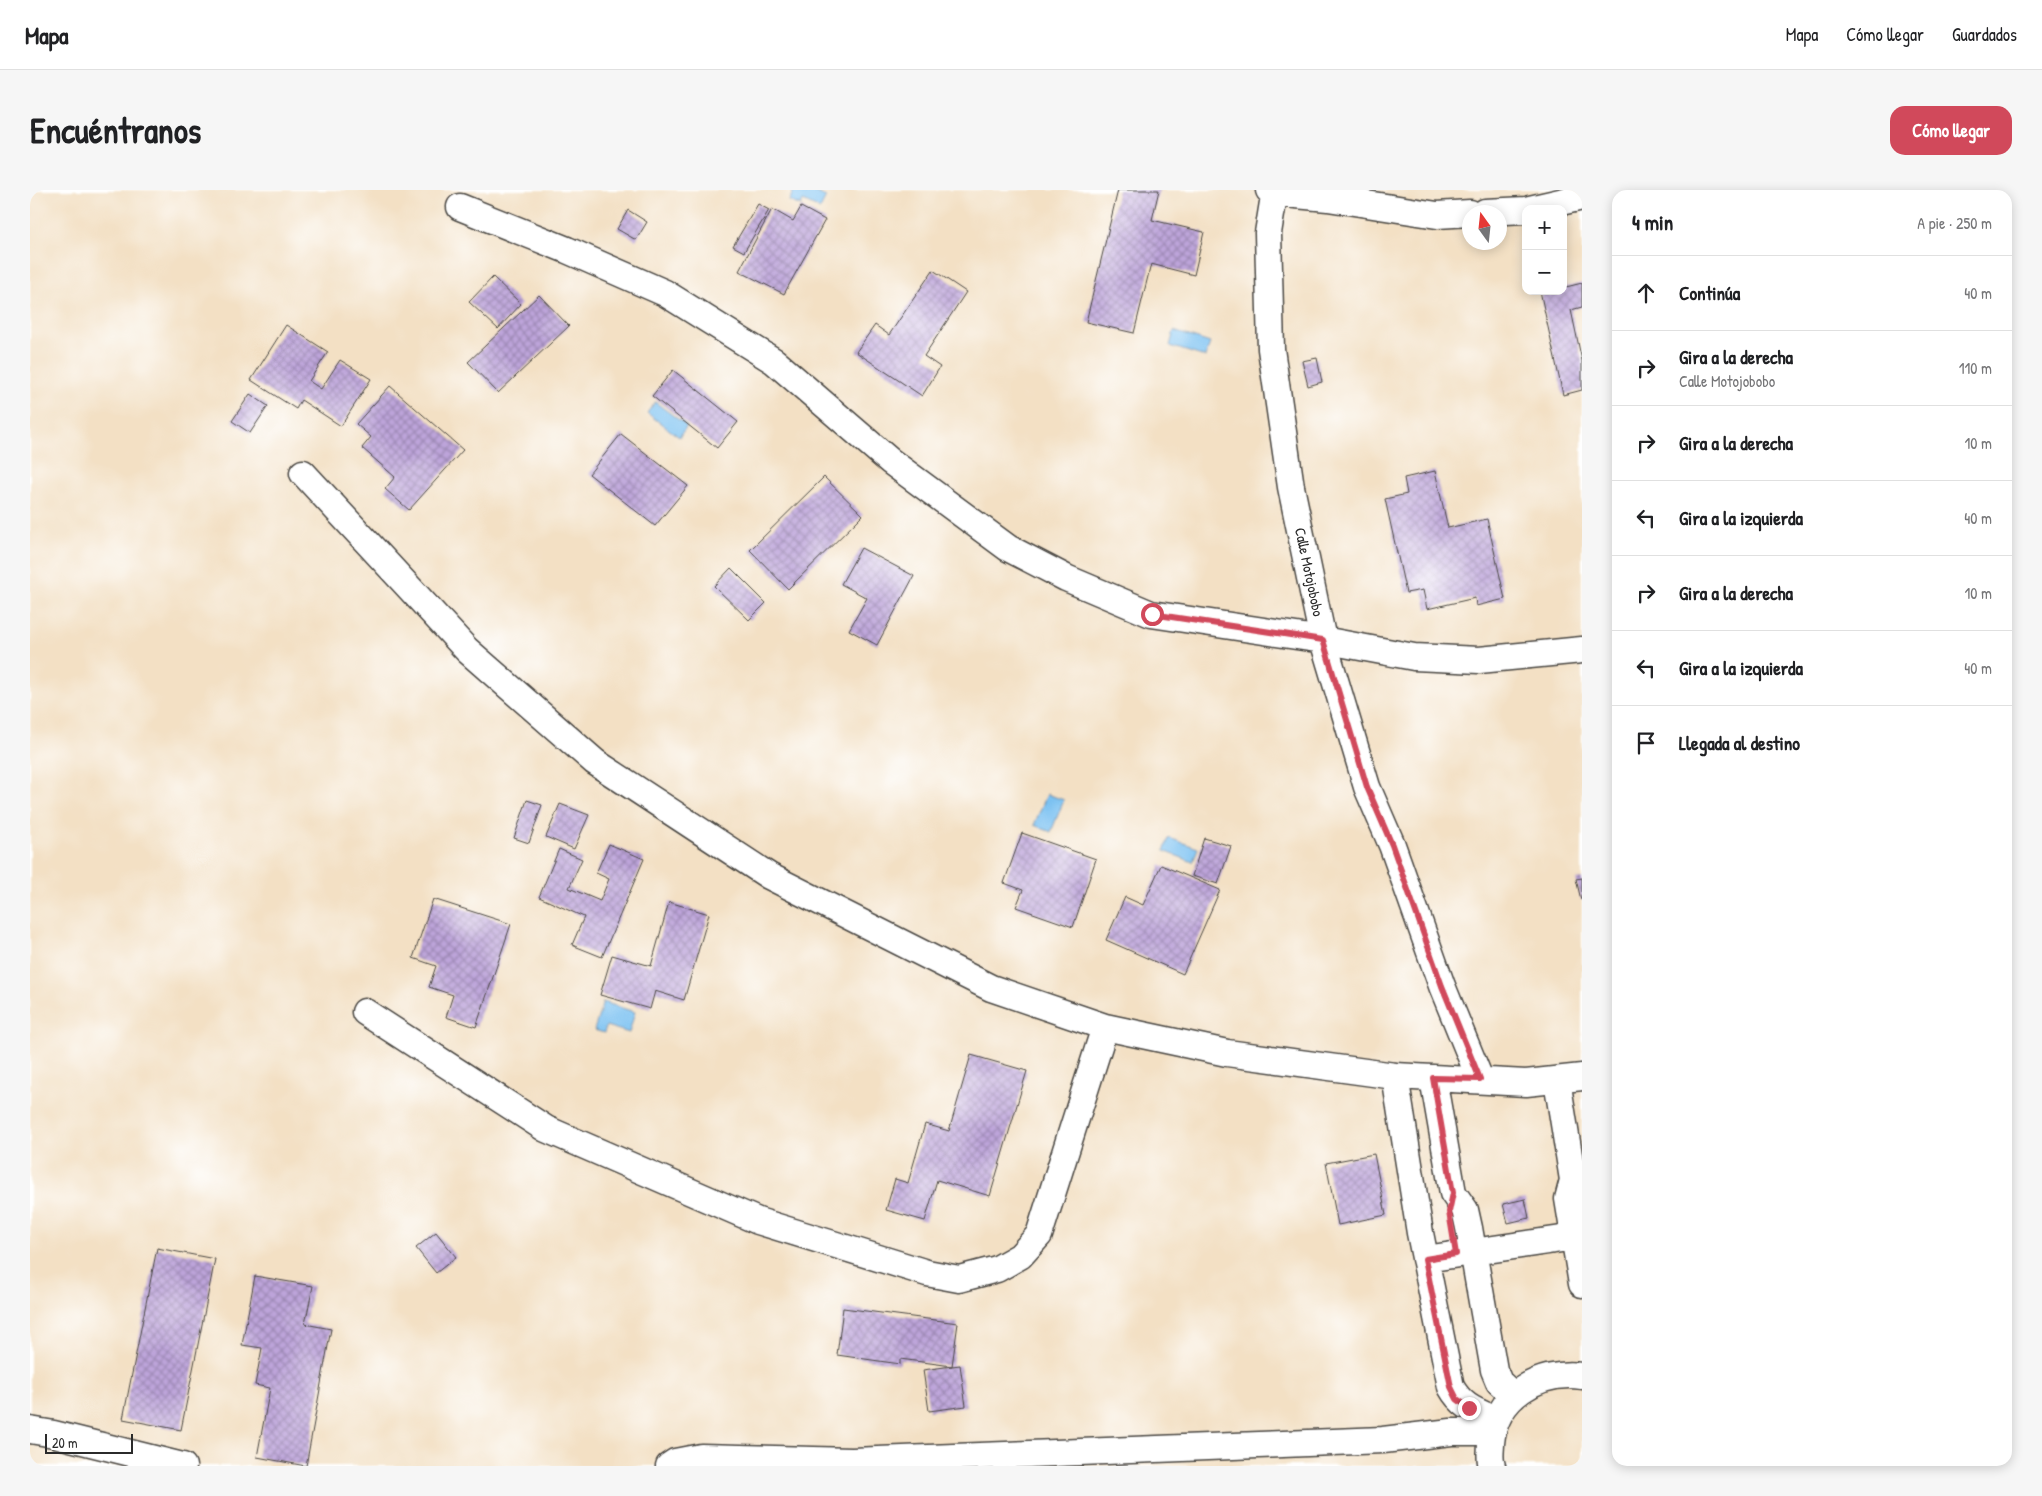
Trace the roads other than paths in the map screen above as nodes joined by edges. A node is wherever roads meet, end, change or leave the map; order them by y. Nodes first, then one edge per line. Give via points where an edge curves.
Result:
1 (1273, 191) edge
2 (1582, 198) edge
3 (1549, 205) edge
4 (460, 206) dead end
5 (1522, 210) edge
6 (1507, 211) edge
7 (1462, 214) edge
8 (304, 473) dead end
9 (1323, 640) junction
10 (1582, 650) edge
11 (365, 1012) dead end
12 (1105, 1027) junction
13 (1396, 1076) junction
14 (1433, 1078) junction
15 (1570, 1078) edge
16 (1480, 1079) junction
17 (1578, 1187) edge
18 (1578, 1236) edge
19 (1465, 1253) junction
20 (1425, 1259) junction
21 (1582, 1284) edge
22 (1582, 1376) edge
23 (1501, 1414) junction
24 (30, 1430) edge
25 (183, 1466) edge
26 (669, 1466) edge
27 (1492, 1466) edge

1 - 7 street via 1437,215
1 - 9 street, Calle Motojobobo via 1268,233 1272,349 1291,487
2 - 3 street
4 - 9 street via 665,293 774,361 890,460 1008,548 1066,578 1152,614
5 - 6 street
8 - 12 street via 467,650 595,762 769,876 991,988
9 - 10 street via 1414,657 1479,660
9 - 16 street, Calle Motojobobo via 1367,787
11 - 12 street via 546,1130 758,1220 927,1273 959,1279 997,1269 1020,1256 1039,1235
12 - 13 street via 1227,1053
13 - 14 street
13 - 20 street
14 - 16 street
14 - 19 street via 1453,1193 1465,1210
15 - 16 street via 1526,1083
15 - 17 street
17 - 18 street via 1568,1199
18 - 19 street
18 - 21 street
19 - 20 street
19 - 23 street via 1499,1382
20 - 23 street via 1451,1387 1457,1399 1469,1408
22 - 23 street via 1559,1375 1535,1382
23 - 26 street via 1451,1432 1383,1440 852,1461 701,1457
23 - 27 street via 1490,1460
24 - 25 street

